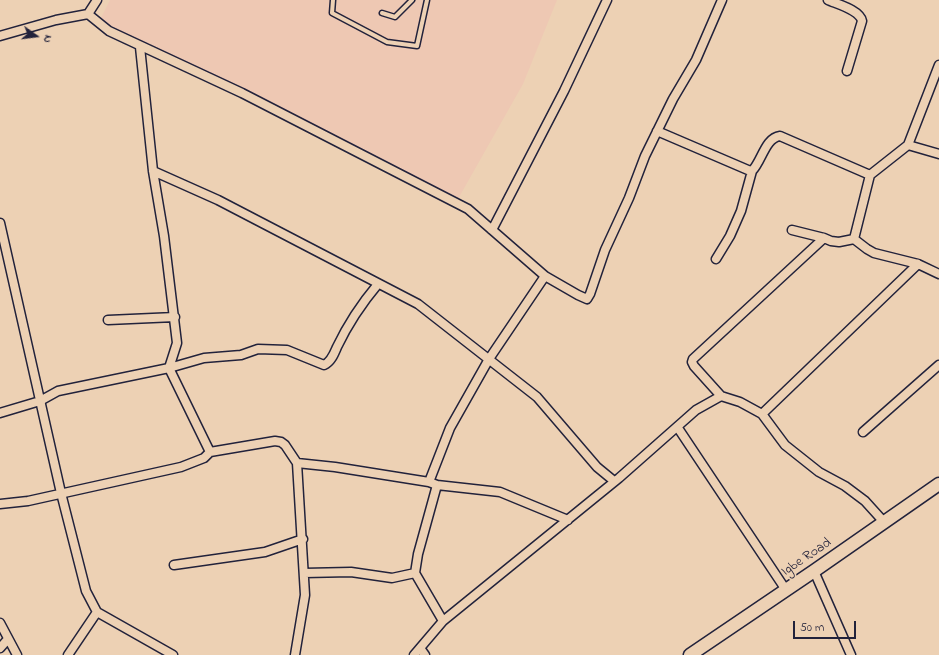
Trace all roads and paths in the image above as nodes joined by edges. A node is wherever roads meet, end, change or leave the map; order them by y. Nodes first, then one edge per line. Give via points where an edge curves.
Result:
1 (97, 0) edge
2 (333, 0) edge
3 (412, 0) edge
4 (427, 0) edge
5 (607, 0) edge
6 (722, 0) edge
7 (828, 0) edge
8 (382, 13) dead end
9 (88, 14) junction
10 (0, 36) edge
11 (140, 47) junction
12 (939, 65) edge
13 (847, 71) dead end
14 (657, 131) junction
15 (908, 145) junction
16 (939, 154) edge
17 (153, 171) junction
18 (752, 171) junction
19 (870, 175) junction
20 (0, 223) edge
21 (492, 230) junction
22 (792, 230) dead end
23 (824, 238) junction
24 (854, 239) junction
25 (3, 246) edge
26 (716, 259) dead end
27 (918, 264) junction
28 (939, 274) edge
29 (545, 276) junction
30 (378, 284) junction
31 (175, 317) junction
32 (108, 320) dead end
33 (489, 359) junction
34 (939, 365) edge
35 (169, 368) junction
36 (721, 396) junction
37 (40, 401) junction
38 (0, 413) edge
39 (762, 414) junction
40 (678, 428) junction
41 (863, 432) dead end
42 (210, 452) junction
43 (297, 463) junction
44 (614, 481) junction
45 (433, 484) junction
46 (939, 484) edge
47 (61, 493) junction
48 (0, 504) edge
49 (568, 520) junction
50 (884, 522) junction
51 (303, 539) junction
52 (174, 565) dead end
53 (814, 571) junction
54 (304, 573) junction
55 (415, 573) junction
56 (786, 590) junction
57 (97, 612) junction
58 (443, 621) junction
59 (0, 623) edge
60 (8, 639) junction
61 (0, 648) edge
62 (423, 652) edge
63 (697, 653) edge
64 (18, 655) edge
65 (68, 655) edge
66 (173, 655) edge
67 (295, 655) edge
68 (414, 655) edge
69 (851, 655) edge

1 - 9 street
2 - 4 lane via 332,13 387,42 417,46
3 - 8 lane via 395,17
5 - 21 street via 564,91
6 - 14 street via 696,60
7 - 13 street via 861,17
9 - 10 street
9 - 11 street via 109,31
11 - 17 street
11 - 21 street via 242,94 438,193 468,209
12 - 15 street
14 - 18 street
14 - 29 street via 605,250 587,299
15 - 16 street
15 - 19 street
17 - 30 street via 218,200
17 - 31 street
18 - 19 street via 770,141 780,136
18 - 26 street via 741,211
19 - 24 street
20 - 25 street
21 - 29 street
22 - 23 street
23 - 24 street via 839,242
23 - 36 street via 693,360 694,366
24 - 27 street via 874,253
25 - 37 street
27 - 28 street
27 - 39 street
29 - 33 street
30 - 33 street via 418,304
30 - 35 street via 359,307 328,364 324,365 287,350 258,349 241,355 204,358
31 - 32 street
31 - 35 street via 178,343
33 - 44 street via 537,397 597,467
33 - 45 street via 450,428
34 - 41 street
35 - 37 street via 58,392
35 - 42 street
36 - 39 street via 740,402
36 - 40 street via 696,410
37 - 38 street
37 - 47 street
39 - 50 street via 785,445 818,472 845,486 865,501
40 - 44 street
40 - 56 street
42 - 43 street via 275,441 285,445
42 - 47 street via 204,458 181,467
43 - 45 street
43 - 51 street
44 - 49 street
45 - 49 street via 500,492
45 - 55 street
46 - 50 street, Igbe Road
47 - 48 street via 28,501
47 - 57 street via 86,591
49 - 58 street
50 - 53 street, Igbe Road
51 - 52 street via 264,552
51 - 54 street
53 - 56 street, Igbe Road
53 - 69 street
54 - 55 street via 350,572 392,578
54 - 67 street via 305,596
55 - 58 street
56 - 63 street, Igbe Road
57 - 65 street
57 - 66 street
58 - 62 street
59 - 60 street
60 - 61 street
60 - 64 street
62 - 68 street

